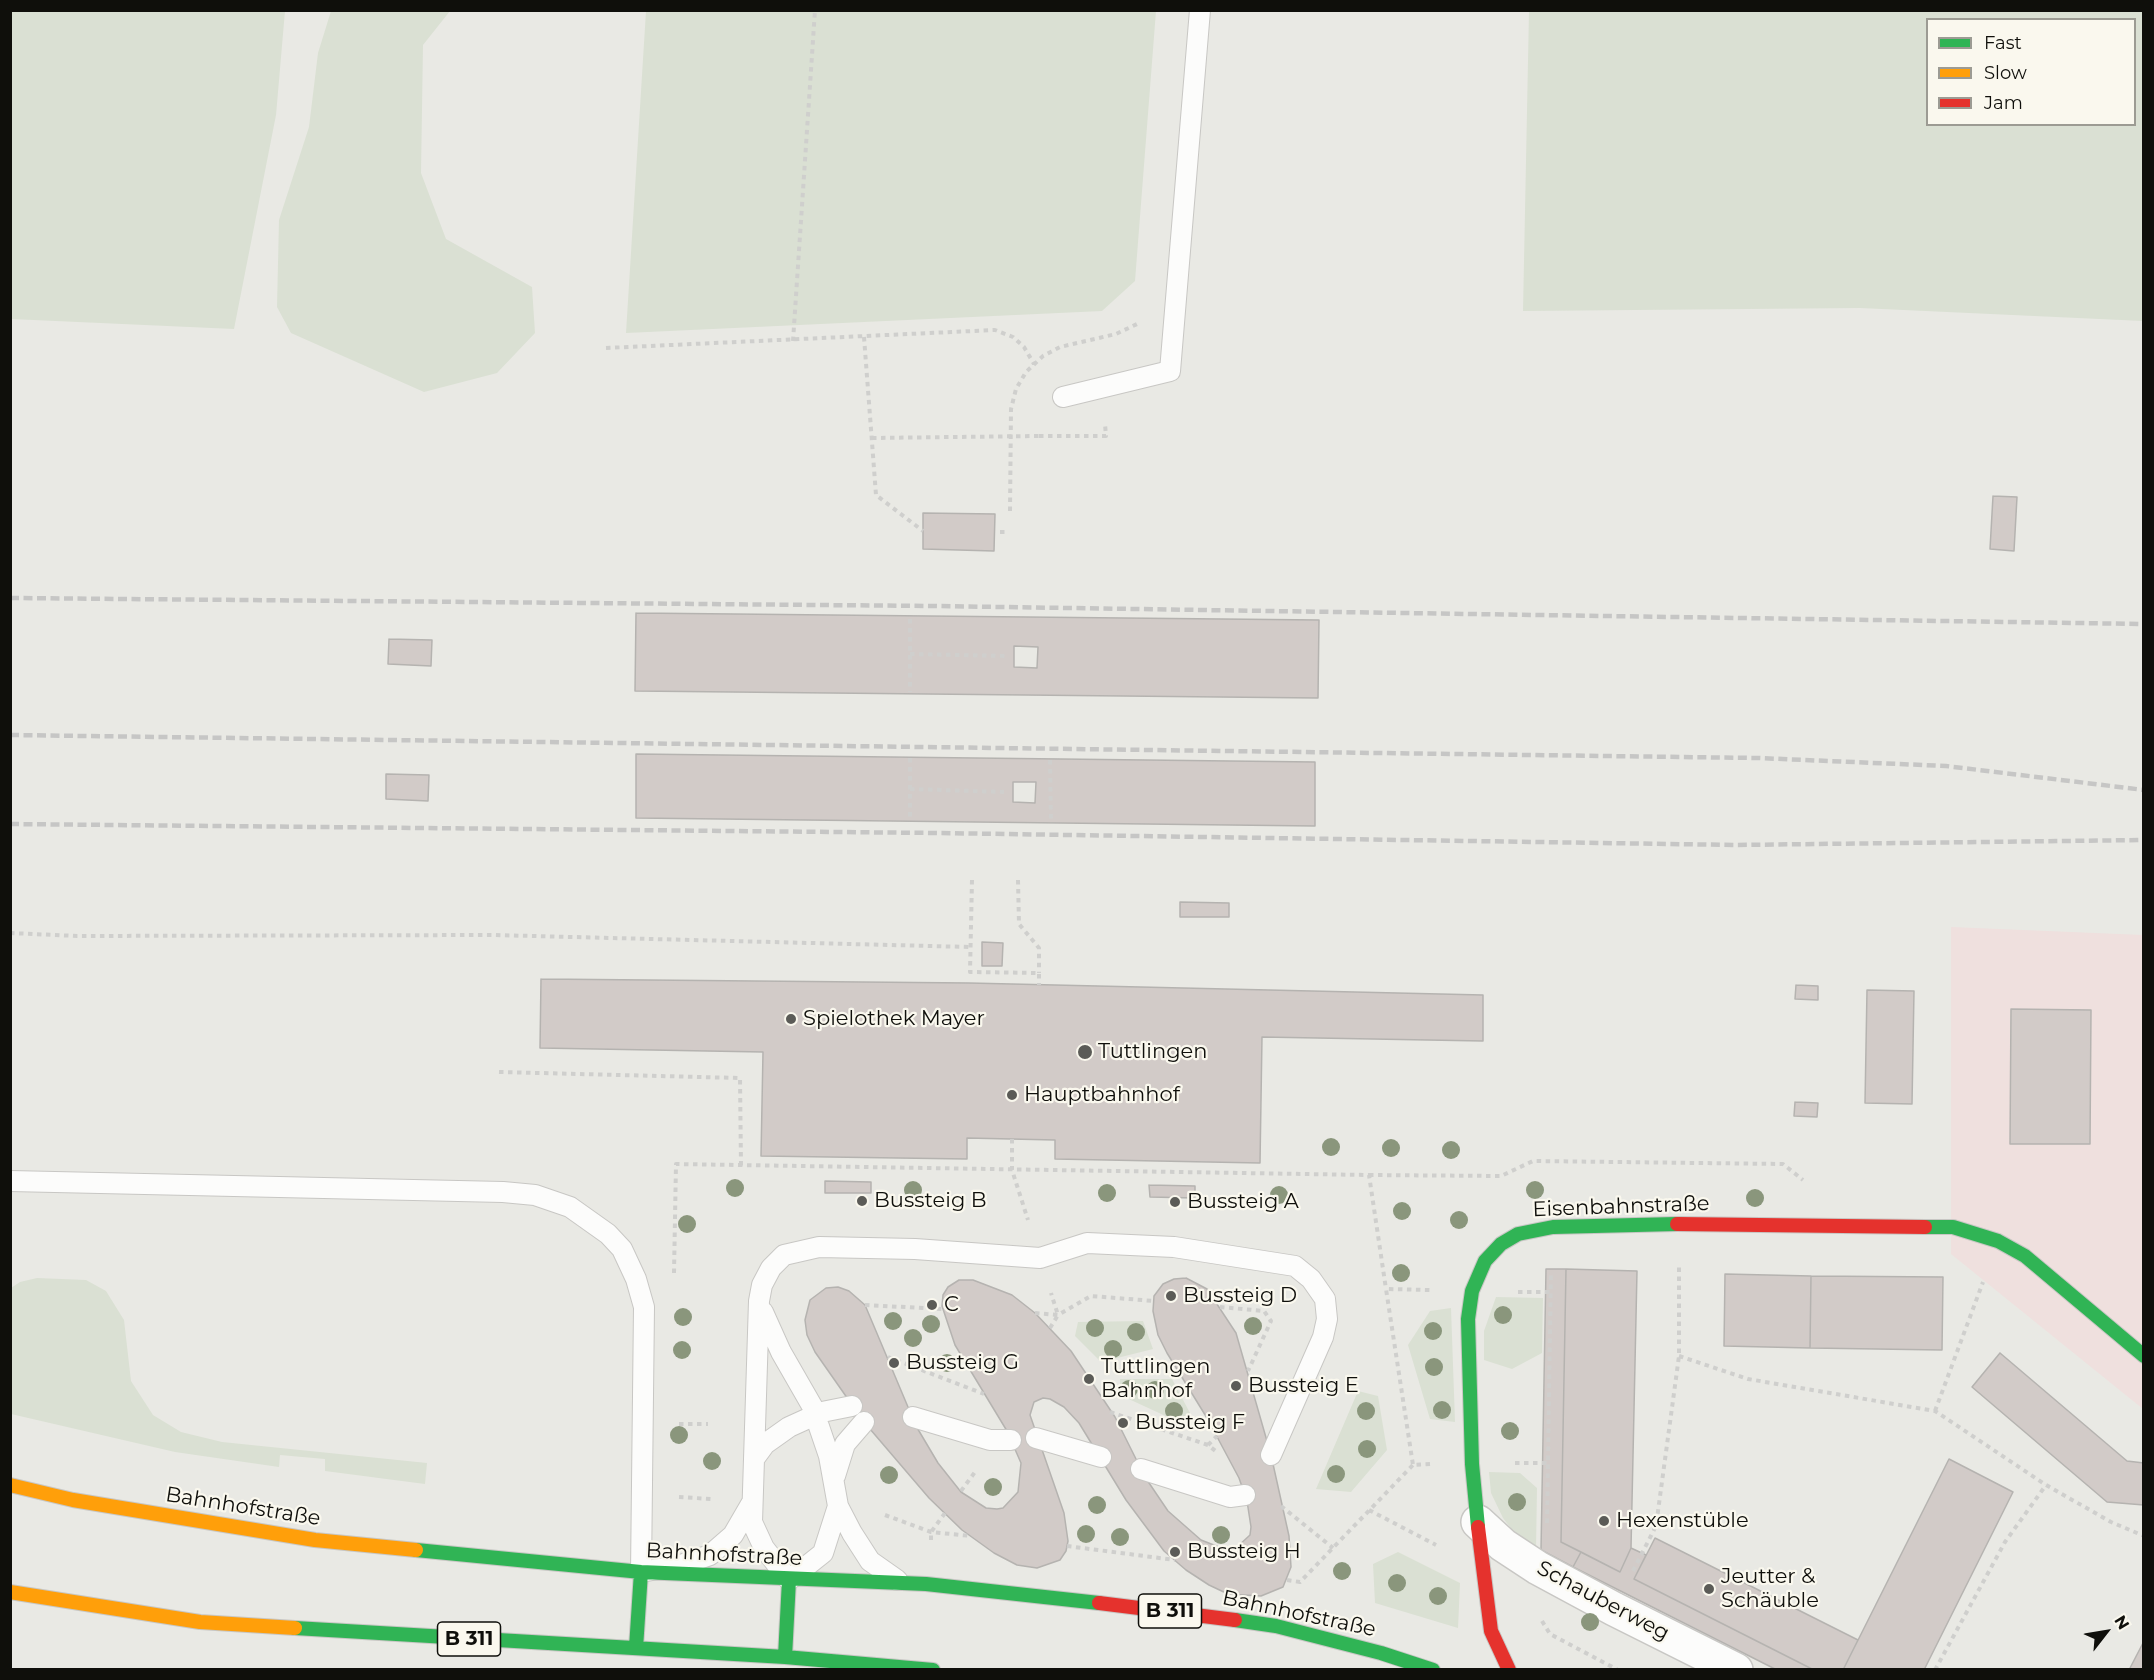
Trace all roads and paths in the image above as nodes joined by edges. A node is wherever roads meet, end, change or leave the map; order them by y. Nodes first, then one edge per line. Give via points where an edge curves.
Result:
1 (815, 10) edge
2 (1200, 10) edge
3 (864, 336) junction
4 (793, 341) junction
5 (606, 348) dead end
6 (1034, 364) dead end
7 (1063, 397) dead end
8 (1106, 436) dead end
9 (872, 438) junction
10 (923, 531) dead end
11 (1000, 532) dead end
12 (1009, 532) dead end
13 (910, 619) dead end
14 (910, 654) junction
15 (1006, 656) dead end
16 (910, 692) dead end
17 (910, 758) dead end
18 (1050, 760) dead end
19 (910, 789) junction
20 (1004, 792) dead end
21 (910, 820) dead end
22 (1051, 822) dead end
23 (972, 880) dead end
24 (1018, 880) dead end
25 (10, 933) edge
26 (970, 947) junction
27 (992, 966) dead end
28 (992, 972) junction
29 (1039, 973) junction
30 (1038, 985) dead end
31 (498, 1072) dead end
32 (1012, 1139) dead end
33 (741, 1166) dead end
34 (1012, 1170) dead end
35 (1369, 1175) dead end
36 (10, 1181) edge
37 (1809, 1184) dead end
38 (1679, 1224) junction
39 (1552, 1227) junction
40 (1998, 1241) junction
41 (759, 1301) junction
42 (1154, 1301) dead end
43 (865, 1305) dead end
44 (1220, 1307) dead end
45 (942, 1309) dead end
46 (1035, 1313) dead end
47 (1679, 1356) junction
48 (2144, 1356) edge
49 (888, 1358) dead end
50 (1248, 1371) dead end
51 (984, 1394) dead end
52 (1935, 1411) junction
53 (1110, 1412) dead end
54 (913, 1417) dead end
55 (672, 1424) dead end
56 (708, 1424) dead end
57 (1217, 1436) dead end
58 (1036, 1438) dead end
59 (1011, 1440) dead end
60 (1208, 1445) junction
61 (1271, 1455) dead end
62 (1101, 1457) dead end
63 (1224, 1458) dead end
64 (754, 1459) junction
65 (1413, 1465) dead end
66 (1141, 1469) dead end
67 (10, 1485) edge
68 (2046, 1485) junction
69 (1245, 1495) dead end
70 (836, 1497) junction
71 (752, 1502) junction
72 (1281, 1506) dead end
73 (1369, 1510) junction
74 (945, 1513) dead end
75 (1478, 1522) junction
76 (1547, 1530) dead end
77 (971, 1536) dead end
78 (2144, 1536) edge
79 (1067, 1546) dead end
80 (1333, 1548) junction
81 (1175, 1560) dead end
82 (1481, 1567) junction
83 (641, 1572) junction
84 (789, 1580) junction
85 (1287, 1580) dead end
86 (902, 1583) junction
87 (10, 1592) edge
88 (1614, 1609) junction
89 (636, 1648) junction
90 (785, 1657) junction
91 (933, 1670) edge
92 (1433, 1670) edge
93 (1509, 1670) edge
94 (1736, 1670) edge
95 (1935, 1670) edge

1 - 4 path
2 - 7 lane via 1170,371
3 - 4 path
3 - 6 path via 995,330 1013,337
3 - 9 path
4 - 5 path
8 - 9 path, bridge
9 - 10 path via 876,495
11 - 12 path
13 - 14 path
14 - 15 path
14 - 16 path
17 - 19 path
18 - 22 path
19 - 20 path
19 - 21 path
23 - 26 path
24 - 29 path via 1019,924 1039,948
25 - 26 path via 493,934
26 - 28 path via 970,972
27 - 28 path
28 - 29 path
29 - 30 path
31 - 33 path via 740,1078
32 - 34 path
35 - 37 path via 1502,1176 1533,1161 1783,1164
36 - 83 lane via 503,1192 570,1206 622,1249 644,1307
38 - 39 main road, Eisenbahnstraße
38 - 40 main road, Eisenbahnstraße via 1932,1225 1953,1227
38 - 47 path
39 - 75 main road, Eisenbahnstraße via 1526,1231 1501,1245 1485,1261 1472,1291 1467,1355
39 - 76 path
40 - 48 main road, Eisenbahnstraße via 2025,1256
40 - 52 path
41 - 61 lane via 771,1268 784,1255 819,1247 1040,1258 1087,1243 1174,1247 1295,1266 1311,1279 1325,1299 1327,1319
41 - 64 lane
41 - 70 lane via 769,1330 812,1406 829,1456
42 - 46 path via 1091,1296 1058,1315
43 - 45 path
44 - 50 path via 1264,1311 1271,1321
47 - 52 path via 1748,1379
47 - 88 path via 1656,1526
49 - 51 path
52 - 68 path
53 - 60 path
54 - 59 lane via 990,1440
55 - 56 path
57 - 60 path
58 - 62 lane
60 - 63 path
64 - 70 lane via 765,1444 789,1426 822,1412 858,1414 836,1471
64 - 71 lane
65 - 73 path
66 - 69 lane via 1230,1497
67 - 83 main road, Bahnhofstraße / B 311 via 73,1500 315,1540
68 - 78 path
68 - 95 path via 2005,1542
70 - 84 lane via 823,1552
70 - 86 lane via 870,1561
71 - 83 lane via 733,1535 710,1555
71 - 84 lane via 752,1522 764,1548
72 - 80 path
73 - 80 path
73 - 82 path
74 - 77 path via 931,1532
75 - 82 main road, Eisenbahnstraße
75 - 88 street, Schauberweg via 1503,1545
79 - 81 path
80 - 85 path via 1300,1582
82 - 93 main road, Eisenbahnstraße via 1491,1631
83 - 84 main road, Bahnhofstraße / B 311
83 - 89 main road
84 - 86 main road, Bahnhofstraße / B 311
84 - 90 main road
86 - 92 main road, Bahnhofstraße / B 311 via 1140,1607 1276,1626
87 - 89 main road, B 311 via 200,1622
88 - 94 street, Schauberweg
89 - 90 main road, B 311
90 - 91 main road, B 311

